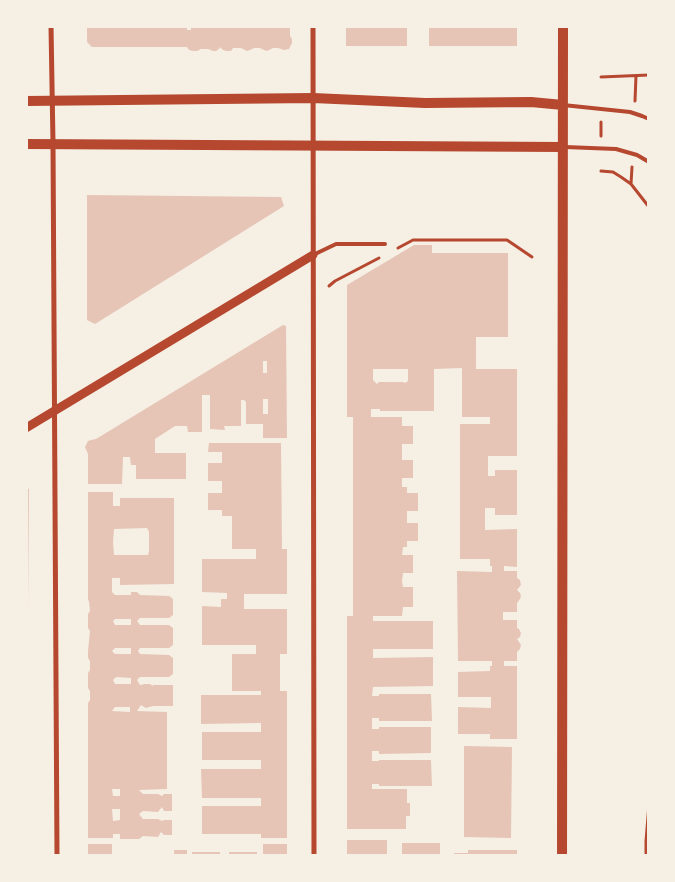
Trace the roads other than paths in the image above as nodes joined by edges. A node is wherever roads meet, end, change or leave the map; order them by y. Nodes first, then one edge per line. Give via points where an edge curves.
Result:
1 (51, 26) edge
2 (312, 26) edge
3 (563, 26) edge
4 (313, 98) junction
5 (26, 101) edge
6 (53, 101) junction
7 (563, 105) junction
8 (649, 119) edge
9 (26, 144) edge
10 (53, 144) junction
11 (313, 145) junction
12 (563, 147) junction
13 (649, 162) edge
14 (385, 244) dead end
15 (313, 255) junction
16 (55, 410) junction
17 (26, 428) edge
18 (57, 856) edge
19 (314, 856) edge
20 (562, 856) edge

1 - 6 street
2 - 4 street
3 - 7 main road
4 - 6 main road
4 - 7 main road
4 - 11 street
5 - 6 main road
6 - 10 street
7 - 8 lane via 630,112
7 - 12 main road
9 - 10 main road
10 - 11 main road
10 - 16 street
11 - 12 main road
11 - 15 street
12 - 13 lane via 616,150
12 - 20 main road
14 - 15 lane via 336,244
15 - 16 street
15 - 19 street
16 - 17 street
16 - 18 street

